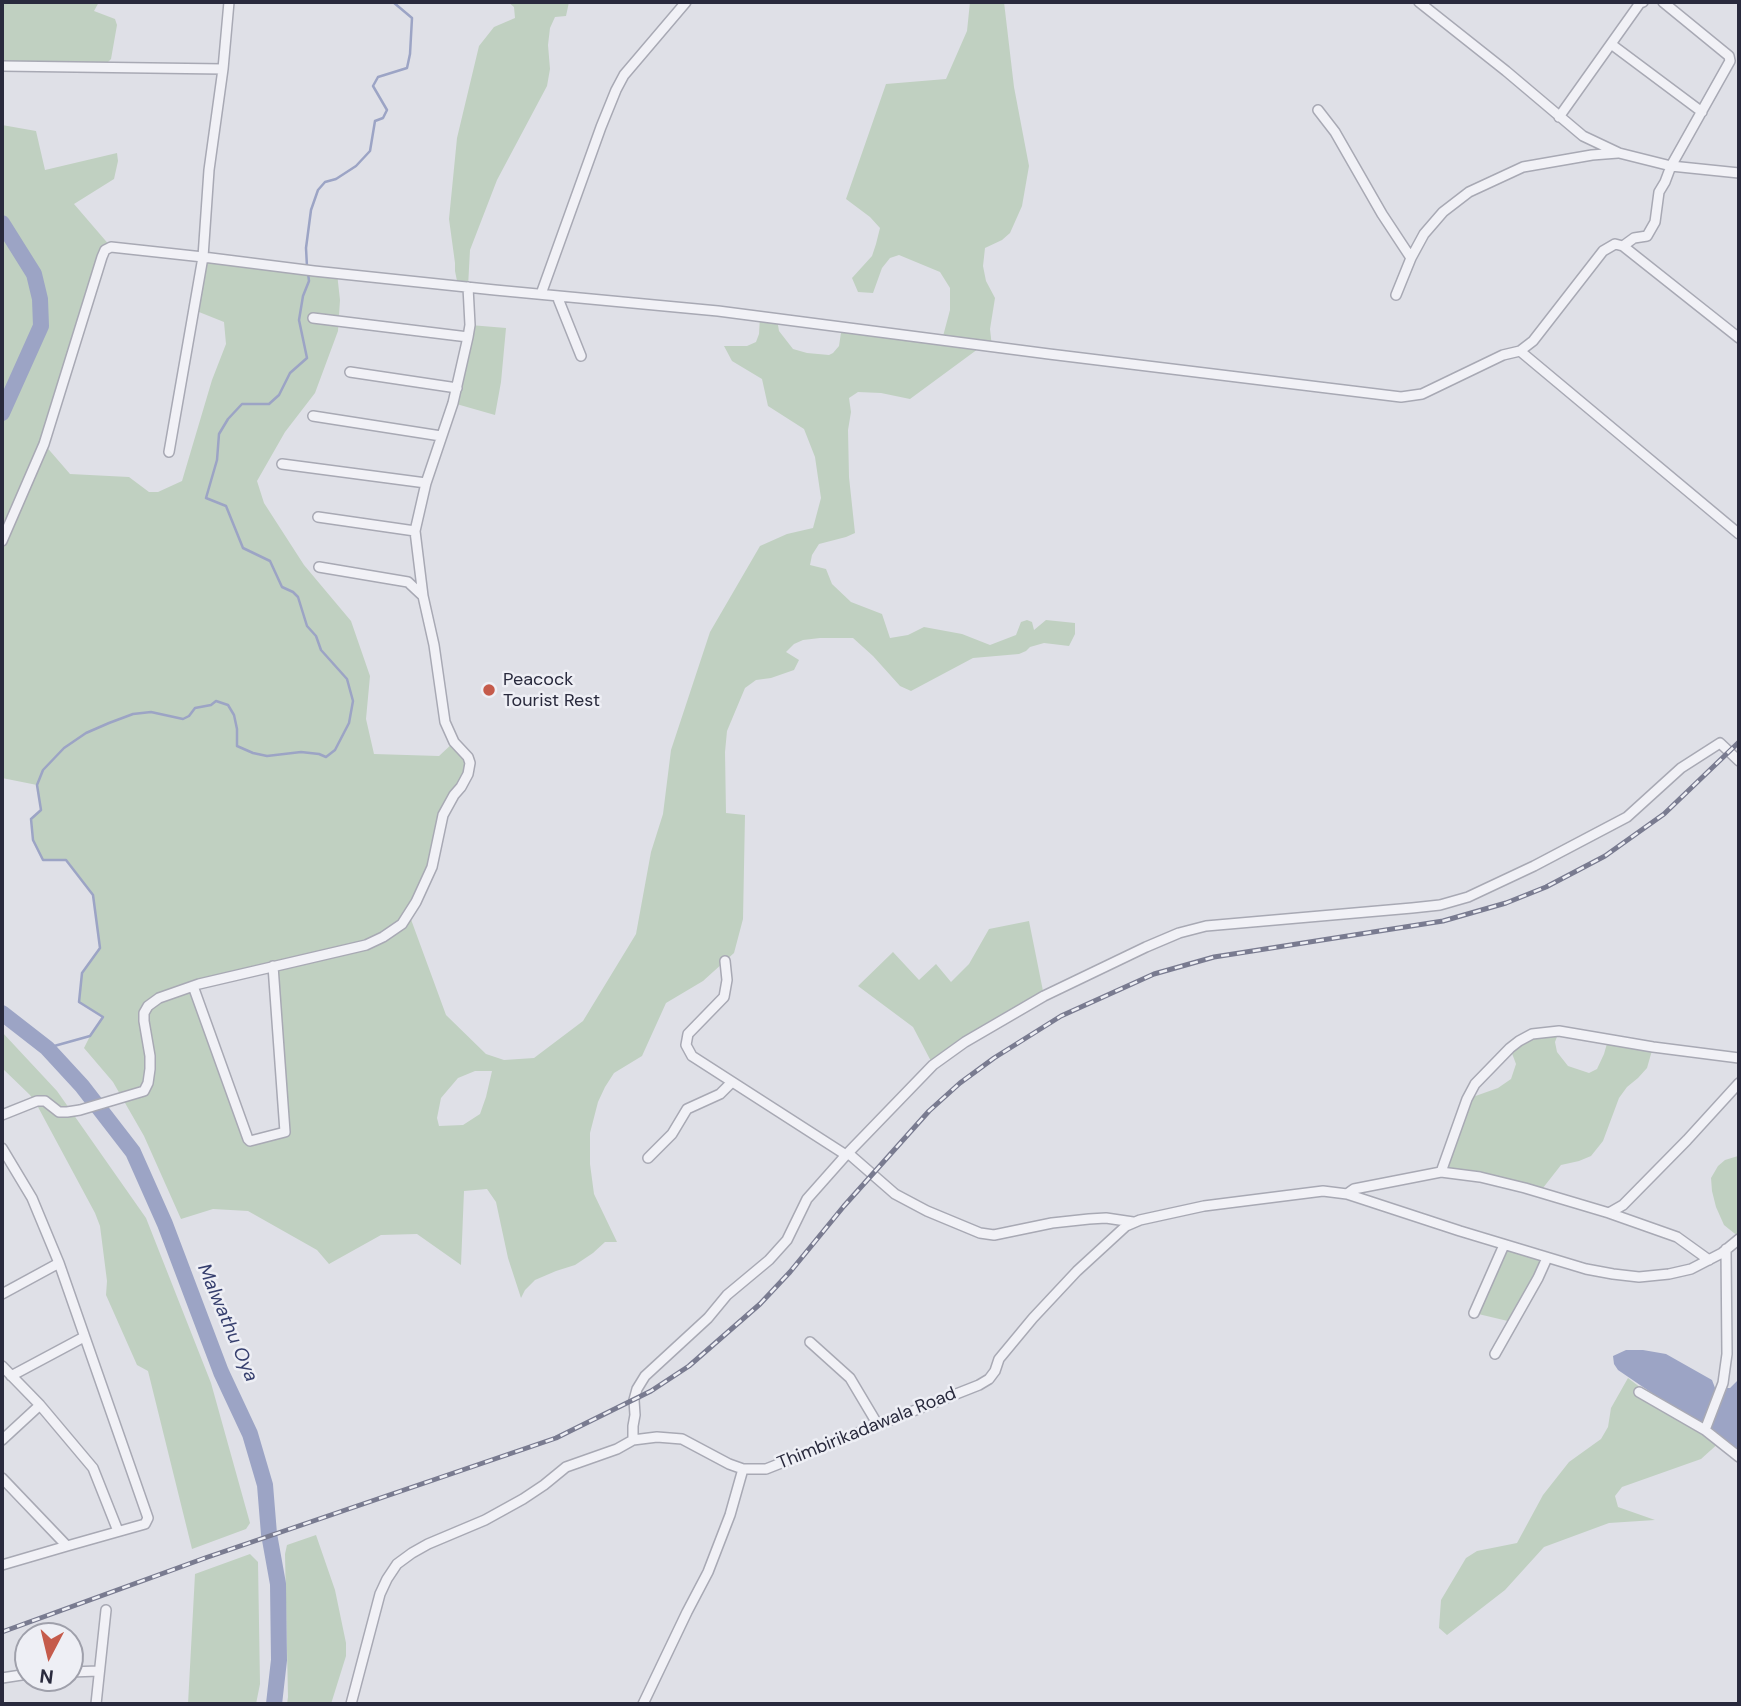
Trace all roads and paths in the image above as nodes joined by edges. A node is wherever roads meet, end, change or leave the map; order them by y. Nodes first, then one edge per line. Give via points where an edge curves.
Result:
1 (229, 2) edge
2 (686, 2) edge
3 (1419, 2) edge
4 (1643, 2) edge
5 (1663, 2) edge
6 (1611, 44) junction
7 (2, 66) edge
8 (223, 69) junction
9 (1318, 110) dead end
10 (1702, 112) junction
11 (1559, 117) junction
12 (1619, 153) junction
13 (1671, 166) junction
14 (1739, 173) edge
15 (1623, 246) junction
16 (203, 257) junction
17 (1411, 258) junction
18 (468, 287) junction
19 (541, 294) junction
20 (1396, 295) dead end
21 (557, 296) junction
22 (313, 318) dead end
23 (468, 337) junction
24 (1739, 338) edge
25 (1520, 351) junction
26 (581, 356) dead end
27 (350, 372) dead end
28 (457, 388) junction
29 (313, 416) dead end
30 (441, 436) junction
31 (169, 452) dead end
32 (282, 464) dead end
33 (426, 483) junction
34 (318, 517) dead end
35 (415, 531) junction
36 (1739, 534) edge
37 (2, 541) edge
38 (319, 568) dead end
39 (422, 596) junction
40 (1739, 761) edge
41 (725, 961) dead end
42 (273, 967) junction
43 (193, 986) junction
44 (1739, 1058) edge
45 (732, 1082) junction
46 (1739, 1083) edge
47 (2, 1115) edge
48 (2, 1148) edge
49 (847, 1154) junction
50 (648, 1158) dead end
51 (1441, 1172) junction
52 (1350, 1192) junction
53 (1609, 1213) junction
54 (1135, 1222) junction
55 (1739, 1239) edge
56 (1504, 1245) junction
57 (1726, 1249) junction
58 (1548, 1258) junction
59 (1709, 1260) junction
60 (60, 1263) junction
61 (2, 1294) edge
62 (1474, 1313) dead end
63 (84, 1337) junction
64 (810, 1342) dead end
65 (1495, 1354) dead end
66 (2, 1366) edge
67 (11, 1376) junction
68 (1639, 1392) dead end
69 (40, 1405) junction
70 (878, 1425) junction
71 (1705, 1429) junction
72 (2, 1440) edge
73 (634, 1440) junction
74 (1739, 1457) edge
75 (743, 1469) junction
76 (2, 1478) edge
77 (118, 1531) junction
78 (67, 1546) junction
79 (2, 1565) edge
80 (106, 1610) dead end
81 (99, 1671) junction
82 (84, 1672) edge
83 (96, 1704) edge
84 (351, 1704) edge
85 (643, 1704) edge

1 - 8 street
2 - 19 street via 616,90
3 - 11 street
4 - 6 street
5 - 10 street via 1729,56
6 - 10 street
6 - 11 street
7 - 8 street
8 - 16 street
9 - 17 street
10 - 13 street
11 - 12 street via 1583,136
12 - 13 street
12 - 17 street via 1524,167 1469,192 1443,212
13 - 14 street
13 - 15 street via 1647,236
15 - 24 street
15 - 25 street via 1615,244 1603,251 1533,341
16 - 18 street
16 - 31 street
16 - 37 street via 105,250 44,444
17 - 20 street
18 - 19 street
18 - 23 street
19 - 21 street
21 - 25 street via 718,311 1401,397 1422,394
21 - 26 street
22 - 23 street
23 - 28 street
25 - 36 street
27 - 28 street
28 - 30 street
29 - 30 street
30 - 33 street
32 - 33 street
33 - 35 street
34 - 35 street
35 - 39 street
38 - 39 street via 408,582
39 - 42 street via 445,722 470,763 443,815 432,867 416,902 393,930 366,945
40 - 49 street via 1720,743 1681,768 1627,817 1468,897 1440,905 1206,926 1146,947 1044,996 965,1042 933,1065
41 - 45 street via 723,997 688,1034 685,1045 692,1056
42 - 43 street
42 - 43 street via 285,1132 250,1141
43 - 47 street via 159,998 144,1013 150,1056 144,1091 80,1110 59,1112 45,1101 37,1101
44 - 51 street via 1559,1031 1532,1034 1510,1048 1475,1084
45 - 49 street
45 - 50 street via 720,1094 688,1110
46 - 53 street via 1623,1205
48 - 60 street via 33,1198
49 - 54 street via 895,1194 980,1233 994,1235 1089,1219
49 - 73 street via 807,1199 787,1240 769,1260 645,1376 634,1400
51 - 52 street
51 - 53 street via 1480,1177
52 - 54 street, Thimbirikadawala Road via 1323,1191 1204,1206
52 - 56 street
53 - 59 street via 1676,1237
54 - 70 street, Thimbirikadawala Road via 1077,1271 1032,1318 989,1379
55 - 57 street
56 - 58 street
56 - 62 street
57 - 59 street
57 - 71 street via 1727,1354 1723,1383
58 - 59 street via 1639,1277 1669,1275
58 - 65 street
60 - 61 street
60 - 63 street
63 - 67 street
63 - 77 street via 148,1518 145,1524
64 - 70 street via 850,1378
66 - 67 street
67 - 69 street
68 - 71 street
69 - 72 street
69 - 77 street via 93,1468
70 - 75 street, Thimbirikadawala Road via 766,1469
71 - 74 street
73 - 75 street via 682,1439
73 - 84 street via 566,1467 523,1499 428,1544 397,1564 380,1594
75 - 85 street via 708,1572
76 - 78 street
77 - 78 street
78 - 79 street
80 - 81 street
81 - 82 street
81 - 83 street

